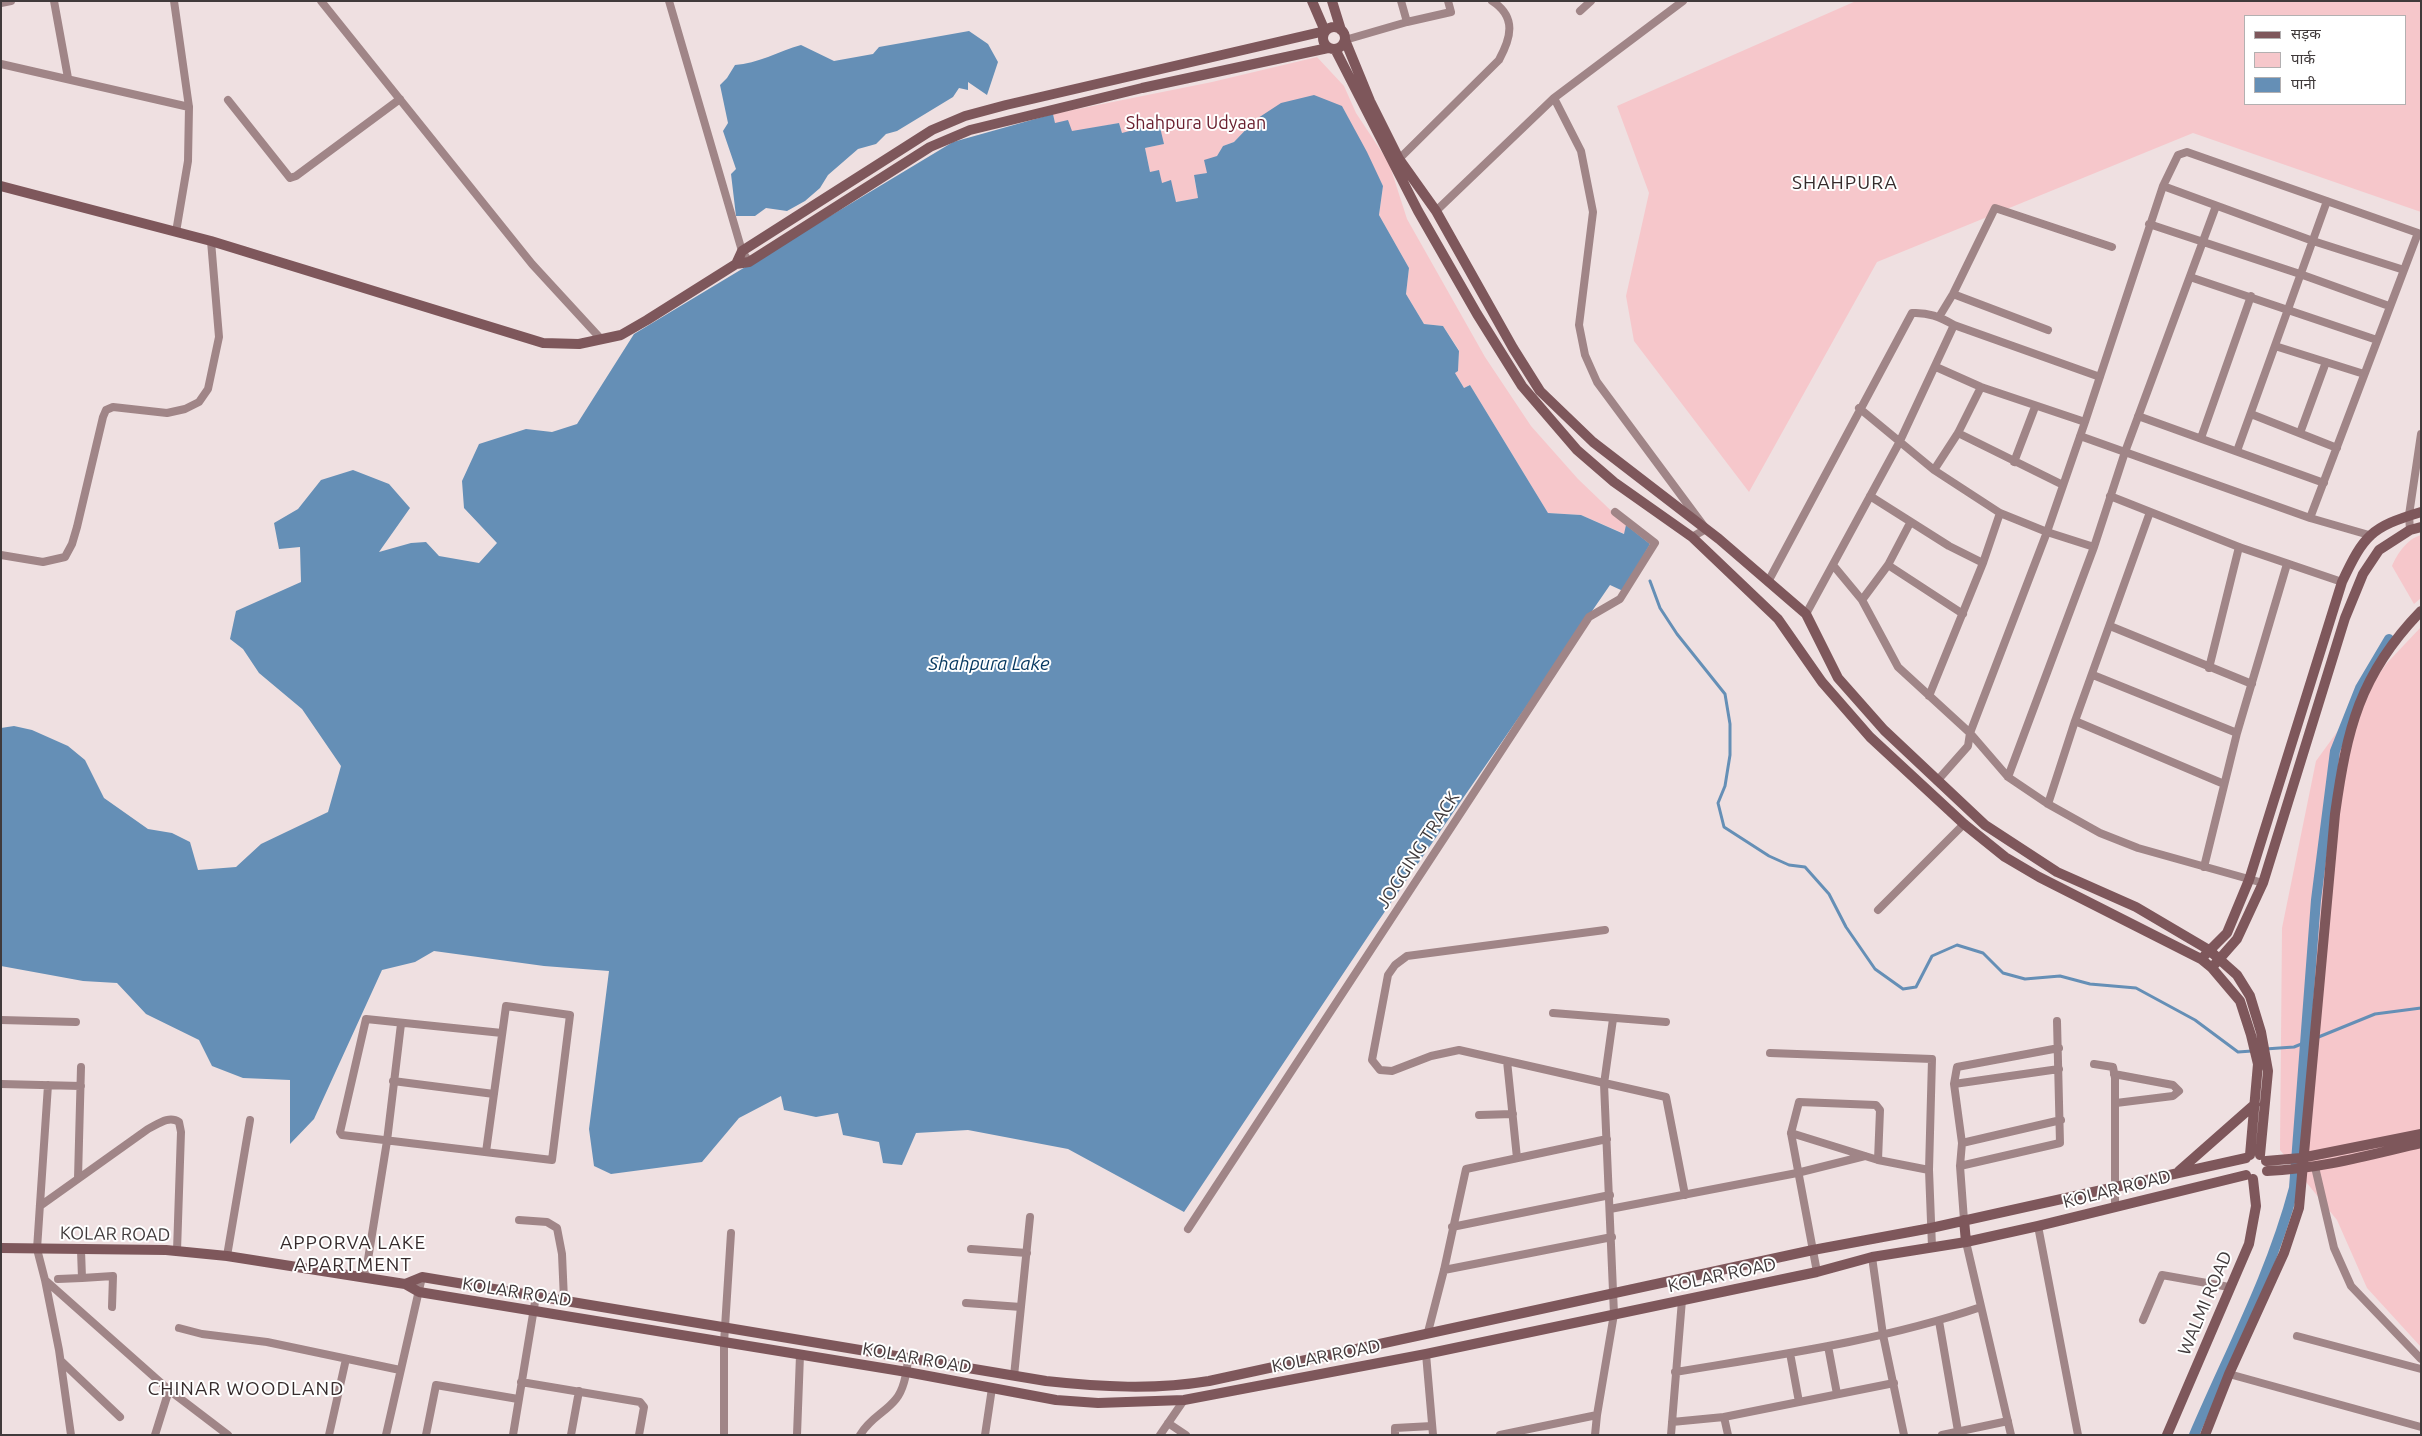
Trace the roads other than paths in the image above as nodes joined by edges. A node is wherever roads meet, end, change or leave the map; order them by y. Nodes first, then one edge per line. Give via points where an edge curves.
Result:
1 (11, 1) edge
2 (54, 1) edge
3 (174, 1) edge
4 (321, 1) edge
5 (669, 1) edge
6 (1312, 1) edge
7 (1332, 1) edge
8 (1401, 1) edge
9 (1448, 1) edge
10 (1492, 1) edge
11 (1591, 1) edge
12 (1683, 1) edge
13 (1, 2) edge
14 (1580, 11) dead end
15 (1407, 22) junction
16 (1325, 31) junction
17 (1343, 35) junction
18 (1331, 49) junction
19 (1, 64) edge
20 (68, 78) junction
21 (1554, 98) junction
22 (400, 99) junction
23 (228, 100) dead end
24 (189, 107) junction
25 (1398, 160) junction
26 (1, 186) edge
27 (2163, 186) junction
28 (2327, 201) junction
29 (2216, 206) junction
30 (1436, 211) junction
31 (2149, 224) junction
32 (176, 232) junction
33 (211, 241) junction
34 (2313, 241) junction
35 (2203, 243) junction
36 (2112, 246) dead end
37 (742, 251) junction
38 (749, 262) junction
39 (736, 264) junction
40 (2404, 270) junction
41 (2300, 274) junction
42 (2190, 277) junction
43 (1953, 294) junction
44 (2251, 296) junction
45 (2389, 306) junction
46 (2287, 308) junction
47 (1940, 317) junction
48 (1954, 325) junction
49 (2048, 330) dead end
50 (602, 339) junction
51 (2377, 340) junction
52 (2275, 346) junction
53 (2326, 362) junction
54 (1936, 367) junction
55 (2364, 374) junction
56 (2100, 376) junction
57 (1981, 387) junction
58 (2035, 407) junction
59 (1859, 408) junction
60 (2251, 414) junction
61 (2138, 416) junction
62 (2085, 422) junction
63 (1958, 433) junction
64 (2300, 434) junction
65 (2421, 434) edge
66 (2080, 436) junction
67 (2200, 438) junction
68 (1899, 443) junction
69 (2337, 448) junction
70 (2238, 451) junction
71 (2125, 452) junction
72 (2014, 462) junction
73 (1934, 470) junction
74 (2324, 483) junction
75 (2063, 485) junction
76 (1870, 496) junction
77 (2110, 496) junction
78 (1615, 512) dead end
79 (2150, 512) junction
80 (2421, 512) edge
81 (2000, 513) junction
82 (2409, 515) junction
83 (2310, 518) junction
84 (1910, 523) junction
85 (2421, 527) edge
86 (1706, 529) junction
87 (2410, 530) junction
88 (2047, 532) junction
89 (2369, 535) junction
90 (1692, 537) junction
91 (2094, 547) junction
92 (2239, 547) junction
93 (1, 555) edge
94 (1983, 563) junction
95 (2287, 564) junction
96 (1833, 565) junction
97 (1888, 565) junction
98 (1769, 580) junction
99 (2342, 582) junction
100 (1862, 600) junction
101 (2421, 611) edge
102 (1806, 614) junction
103 (1963, 614) junction
104 (2110, 626) junction
105 (2209, 668) junction
106 (2093, 675) junction
107 (2252, 684) junction
108 (1928, 696) junction
109 (2075, 721) junction
110 (1970, 733) junction
111 (2237, 733) junction
112 (2008, 777) junction
113 (1937, 781) junction
114 (2224, 784) junction
115 (2048, 804) junction
116 (1964, 824) junction
117 (2204, 867) junction
118 (2249, 880) junction
119 (2263, 883) junction
120 (1878, 910) dead end
121 (1605, 930) dead end
122 (2209, 950) junction
123 (2220, 959) junction
124 (2200, 960) junction
125 (2212, 968) junction
126 (1553, 1013) dead end
127 (1613, 1019) junction
128 (1, 1020) edge
129 (2057, 1021) dead end
130 (76, 1022) dead end
131 (1666, 1022) dead end
132 (401, 1024) junction
133 (502, 1033) junction
134 (2256, 1033) junction
135 (2059, 1048) junction
136 (1770, 1053) dead end
137 (1507, 1062) junction
138 (2094, 1064) dead end
139 (80, 1067) dead end
140 (2059, 1069) junction
141 (2114, 1074) junction
142 (393, 1081) junction
143 (1, 1084) edge
144 (1604, 1084) junction
145 (1954, 1084) junction
146 (48, 1085) junction
147 (81, 1086) junction
148 (494, 1094) junction
149 (2116, 1104) junction
150 (2255, 1104) junction
151 (1513, 1114) junction
152 (1479, 1115) dead end
153 (250, 1120) dead end
154 (2061, 1120) junction
155 (1791, 1134) junction
156 (2421, 1134) edge
157 (1607, 1139) junction
158 (387, 1141) junction
159 (1962, 1142) junction
160 (2421, 1143) edge
161 (486, 1152) junction
162 (1866, 1156) junction
163 (2302, 1157) junction
164 (1517, 1158) junction
165 (1878, 1160) junction
166 (2263, 1162) junction
167 (1960, 1166) junction
168 (2315, 1167) junction
169 (1929, 1170) junction
170 (2300, 1170) junction
171 (2178, 1172) junction
172 (1798, 1173) junction
173 (2249, 1177) junction
174 (78, 1178) junction
175 (2115, 1186) junction
176 (1610, 1195) junction
177 (1685, 1195) junction
178 (40, 1206) junction
179 (2114, 1206) junction
180 (1610, 1210) junction
181 (1030, 1217) dead end
182 (519, 1220) dead end
183 (1964, 1220) junction
184 (2038, 1226) junction
185 (1452, 1227) junction
186 (1931, 1228) junction
187 (1188, 1229) dead end
188 (731, 1233) dead end
189 (1612, 1238) junction
190 (1966, 1242) junction
191 (1932, 1247) junction
192 (1, 1248) edge
193 (37, 1249) junction
194 (971, 1249) dead end
195 (81, 1250) junction
196 (1813, 1250) junction
197 (177, 1251) junction
198 (1026, 1253) junction
199 (227, 1256) junction
200 (1872, 1257) junction
201 (1444, 1270) junction
202 (1818, 1272) junction
203 (422, 1277) junction
204 (82, 1278) junction
205 (365, 1278) junction
206 (58, 1279) dead end
207 (45, 1280) junction
208 (405, 1284) junction
209 (2229, 1287) junction
210 (419, 1292) junction
211 (1614, 1293) junction
212 (536, 1296) junction
213 (564, 1300) junction
214 (1682, 1300) junction
215 (966, 1303) dead end
216 (112, 1307) dead end
217 (1021, 1307) junction
218 (1981, 1307) junction
219 (535, 1310) junction
220 (1614, 1314) junction
221 (2142, 1320) dead end
222 (1939, 1321) junction
223 (179, 1328) dead end
224 (725, 1328) junction
225 (1428, 1332) junction
226 (1883, 1335) junction
227 (2297, 1336) dead end
228 (724, 1343) junction
229 (1373, 1345) junction
230 (1828, 1346) junction
231 (1790, 1353) junction
232 (1426, 1354) junction
233 (800, 1355) junction
234 (908, 1358) junction
235 (346, 1359) junction
236 (2421, 1359) edge
237 (61, 1361) junction
238 (1377, 1363) junction
239 (2421, 1369) edge
240 (400, 1370) junction
241 (907, 1372) junction
242 (1675, 1372) junction
243 (2229, 1374) junction
244 (1014, 1376) junction
245 (521, 1382) junction
246 (1894, 1382) junction
247 (992, 1388) junction
248 (168, 1390) junction
249 (580, 1391) junction
250 (1837, 1394) junction
251 (518, 1399) junction
252 (1184, 1400) junction
253 (1798, 1402) junction
254 (1597, 1415) junction
255 (120, 1417) dead end
256 (1724, 1417) junction
257 (2008, 1421) junction
258 (1672, 1422) junction
259 (1168, 1424) junction
260 (2421, 1427) edge
261 (1433, 1430) edge
262 (1958, 1431) junction
263 (224, 1433) edge
264 (1519, 1433) edge
265 (2207, 1434) edge
266 (71, 1435) edge
267 (155, 1435) edge
268 (329, 1435) edge
269 (386, 1435) edge
270 (426, 1435) edge
271 (513, 1435) edge
272 (570, 1435) edge
273 (639, 1435) edge
274 (724, 1435) edge
275 (797, 1435) edge
276 (860, 1435) edge
277 (985, 1435) edge
278 (1160, 1435) edge
279 (1186, 1435) edge
280 (1395, 1435) edge
281 (1500, 1435) edge
282 (1595, 1435) edge
283 (1671, 1435) edge
284 (1728, 1435) edge
285 (1904, 1435) edge
286 (1942, 1435) edge
287 (2010, 1435) edge
288 (2078, 1435) edge
289 (2167, 1435) edge

1 - 13 street
2 - 20 street
3 - 24 street
4 - 22 street
5 - 37 street
6 - 16 street
7 - 17 street
8 - 15 street
9 - 15 street via 1451,12
10 - 25 street via 1501,7 1509,23 1510,40 1500,60
11 - 14 street
12 - 21 street
15 - 17 street
16 - 17 street via 1330,27
16 - 18 street via 1322,38
16 - 37 street via 965,116 910,143
17 - 18 street via 1342,46
17 - 25 street
18 - 38 street via 1142,88 970,130 930,147
18 - 90 street via 1418,211 1522,386 1577,450 1614,482
19 - 20 street
20 - 24 street
21 - 30 street
21 - 86 street via 1581,151 1593,212 1579,324 1585,355 1597,382
22 - 23 street via 290,178
22 - 50 street via 532,264
24 - 32 street via 188,161
25 - 30 street
26 - 32 street
27 - 28 street via 2178,155 2187,152
27 - 29 street
27 - 31 street
28 - 34 street
28 - 40 street via 2418,232
29 - 34 street
29 - 35 street
30 - 86 street via 1540,391 1592,442
31 - 35 street
31 - 56 street
32 - 33 street
33 - 50 street via 543,343 579,344
33 - 93 street via 219,337 208,389 198,402 167,413 113,407 106,410 77,527 65,557 43,562
34 - 40 street
34 - 41 street
35 - 41 street
35 - 42 street
36 - 43 street via 1996,208
37 - 38 street
37 - 39 street
38 - 39 street
39 - 50 street via 647,320 621,334
40 - 45 street
41 - 45 street
41 - 46 street
42 - 44 street
42 - 61 street
43 - 47 street
43 - 49 street
44 - 46 street
44 - 67 street
45 - 51 street
46 - 51 street
46 - 52 street
47 - 48 street
47 - 59 street via 1912,312
48 - 54 street
48 - 56 street
51 - 55 street
52 - 53 street
52 - 60 street
53 - 55 street
53 - 64 street
54 - 57 street
54 - 68 street
55 - 69 street
56 - 62 street
57 - 58 street
57 - 63 street
58 - 62 street
58 - 72 street
59 - 68 street
59 - 98 street
60 - 64 street
60 - 70 street
61 - 67 street
61 - 71 street
62 - 66 street
63 - 72 street
63 - 73 street
64 - 69 street
65 - 82 street
66 - 71 street
66 - 75 street
67 - 70 street
68 - 73 street
68 - 76 street
69 - 74 street
70 - 74 street
71 - 77 street
71 - 83 street
72 - 75 street
73 - 81 street
74 - 83 street
75 - 88 street
76 - 84 street
76 - 96 street
77 - 79 street
77 - 91 street
78 - 187 street, JOGGING TRACK via 1655,543 1620,599 1589,617
79 - 92 street
79 - 104 street
80 - 82 street
81 - 88 street
81 - 94 street
82 - 87 street
82 - 89 street
83 - 89 street
84 - 94 street
84 - 97 street
85 - 87 street
86 - 90 street
86 - 98 street
87 - 119 street via 2379,550 2369,563 2352,600
88 - 91 street
88 - 110 street
89 - 99 street
90 - 116 street via 1778,619 1822,682 1870,737
91 - 112 street
92 - 95 street
92 - 105 street
94 - 103 street
95 - 99 street
95 - 107 street
96 - 100 street
96 - 102 street
97 - 100 street
97 - 103 street
98 - 102 street
99 - 118 street
100 - 108 street via 1898,667
101 - 163 street via 2401,632 2376,668 2358,702 2343,754
102 - 113 street via 1838,678 1884,730
103 - 108 street
104 - 105 street
104 - 106 street
105 - 107 street
106 - 109 street
106 - 111 street
107 - 111 street
108 - 110 street
109 - 114 street
109 - 115 street
110 - 112 street
110 - 113 street via 1968,746
111 - 114 street
112 - 115 street
113 - 122 street via 1985,825 2057,872 2136,906
114 - 117 street
115 - 117 street via 2100,833
116 - 120 street
116 - 124 street via 2005,857 2039,877
117 - 118 street
118 - 119 street
118 - 122 street via 2227,933
119 - 123 street via 2238,939
121 - 137 street via 1407,956 1388,975 1372,1060 1380,1070 1392,1071 1459,1050
122 - 123 street
122 - 124 street
123 - 125 street
123 - 134 street via 2237,975 2250,996
124 - 125 street
125 - 134 street via 2240,1001
126 - 127 street
127 - 131 street
127 - 144 street
128 - 130 street
129 - 135 street
132 - 133 street
132 - 142 street
132 - 158 street via 366,1020 340,1132 342,1135
133 - 148 street
133 - 161 street via 509,1006 567,1013 571,1018 552,1160
134 - 150 street
134 - 166 street via 2268,1071
135 - 140 street
135 - 145 street via 1960,1065 1955,1070
136 - 169 street via 1932,1059
137 - 144 street
137 - 151 street
138 - 141 street via 2113,1067
139 - 147 street
140 - 145 street
140 - 154 street
141 - 149 street
141 - 149 street via 2173,1085 2179,1091 2173,1096
142 - 148 street
142 - 158 street
143 - 146 street
144 - 157 street
144 - 177 street via 1666,1097
145 - 159 street
146 - 147 street
146 - 178 street
147 - 174 street
148 - 161 street
149 - 175 street
150 - 166 street
150 - 171 street
151 - 152 street
151 - 164 street
153 - 199 street
154 - 159 street
154 - 167 street via 2058,1144
155 - 162 street
155 - 165 street via 1799,1102 1876,1105 1880,1110
155 - 172 street
156 - 163 street, KOLAR ROAD
157 - 164 street
157 - 176 street
158 - 161 street
158 - 205 street
159 - 167 street
160 - 168 street, KOLAR ROAD
162 - 165 street
162 - 172 street
163 - 166 street, KOLAR ROAD
163 - 170 street
164 - 185 street via 1466,1169
165 - 169 street
166 - 170 street, KOLAR ROAD
166 - 171 street, KOLAR ROAD
166 - 173 street, KOLAR ROAD via 2263,1176
166 - 173 street, WALMI ROAD via 2242,1166
167 - 183 street
168 - 170 street, KOLAR ROAD
168 - 236 street via 2334,1248 2351,1286
169 - 186 street
170 - 243 street via 2298,1208 2284,1253
171 - 175 street, KOLAR ROAD
172 - 177 street
172 - 196 street
173 - 179 street, KOLAR ROAD
173 - 209 street, WALMI ROAD via 2256,1206 2248,1244
174 - 178 street
174 - 197 street via 148,1129 167,1120 179,1122
175 - 179 street
175 - 183 street, KOLAR ROAD
176 - 180 street
176 - 185 street
177 - 180 street
178 - 193 street
179 - 184 street, KOLAR ROAD
180 - 189 street
181 - 198 street
182 - 213 street via 547,1222 557,1228
183 - 186 street, KOLAR ROAD
183 - 190 street
184 - 190 street, KOLAR ROAD
184 - 288 street
185 - 201 street
186 - 191 street
186 - 196 street, KOLAR ROAD
188 - 224 street
189 - 201 street
189 - 211 street
190 - 191 street, KOLAR ROAD
190 - 218 street
191 - 200 street, KOLAR ROAD
192 - 193 street, KOLAR ROAD
193 - 195 street, KOLAR ROAD
193 - 207 street
194 - 198 street
195 - 197 street, KOLAR ROAD
195 - 204 street
196 - 202 street
196 - 211 street, KOLAR ROAD
197 - 199 street, KOLAR ROAD
198 - 217 street
199 - 205 street, KOLAR ROAD
200 - 202 street, KOLAR ROAD
200 - 226 street
201 - 225 street
202 - 214 street, KOLAR ROAD
203 - 208 street
203 - 210 street
203 - 212 street, KOLAR ROAD
204 - 206 street
204 - 216 street via 113,1276
205 - 208 street, KOLAR ROAD
207 - 237 street
207 - 248 street
208 - 210 street, KOLAR ROAD
209 - 221 street via 2162,1275
209 - 289 street, WALMI ROAD
210 - 219 street, KOLAR ROAD
210 - 240 street
211 - 220 street
211 - 225 street, KOLAR ROAD
212 - 213 street, KOLAR ROAD
212 - 219 street
213 - 224 street, KOLAR ROAD
214 - 220 street, KOLAR ROAD
214 - 242 street
215 - 217 street
217 - 244 street
218 - 222 street
218 - 257 street
219 - 228 street, KOLAR ROAD
219 - 245 street
220 - 232 street, KOLAR ROAD
220 - 254 street
222 - 226 street
222 - 262 street
223 - 235 street
224 - 228 street
224 - 234 street, KOLAR ROAD
225 - 229 street, KOLAR ROAD
226 - 230 street
226 - 246 street
227 - 239 street
228 - 233 street, KOLAR ROAD
228 - 274 street
229 - 238 street
229 - 244 street, KOLAR ROAD via 1186,1384 1091,1386
230 - 231 street
230 - 250 street
231 - 242 street
231 - 253 street
232 - 238 street, KOLAR ROAD
232 - 261 street
233 - 241 street, KOLAR ROAD
233 - 275 street
234 - 241 street
234 - 244 street, KOLAR ROAD
235 - 240 street
235 - 268 street
237 - 255 street
237 - 266 street
238 - 252 street, KOLAR ROAD
240 - 269 street
241 - 247 street, KOLAR ROAD
241 - 276 street via 897,1398 871,1420
242 - 258 street
243 - 260 street
243 - 265 street
245 - 249 street
245 - 251 street
246 - 250 street
246 - 285 street
247 - 252 street, KOLAR ROAD via 1082,1403
247 - 277 street
248 - 263 street
248 - 267 street
249 - 272 street
249 - 273 street via 640,1402 644,1408
250 - 253 street
251 - 270 street via 436,1385
251 - 271 street
252 - 259 street
253 - 256 street
254 - 264 street
254 - 282 street
256 - 258 street
256 - 284 street
257 - 262 street
257 - 287 street
258 - 283 street
259 - 278 street
259 - 279 street
261 - 280 street via 1395,1428
262 - 286 street
264 - 281 street

